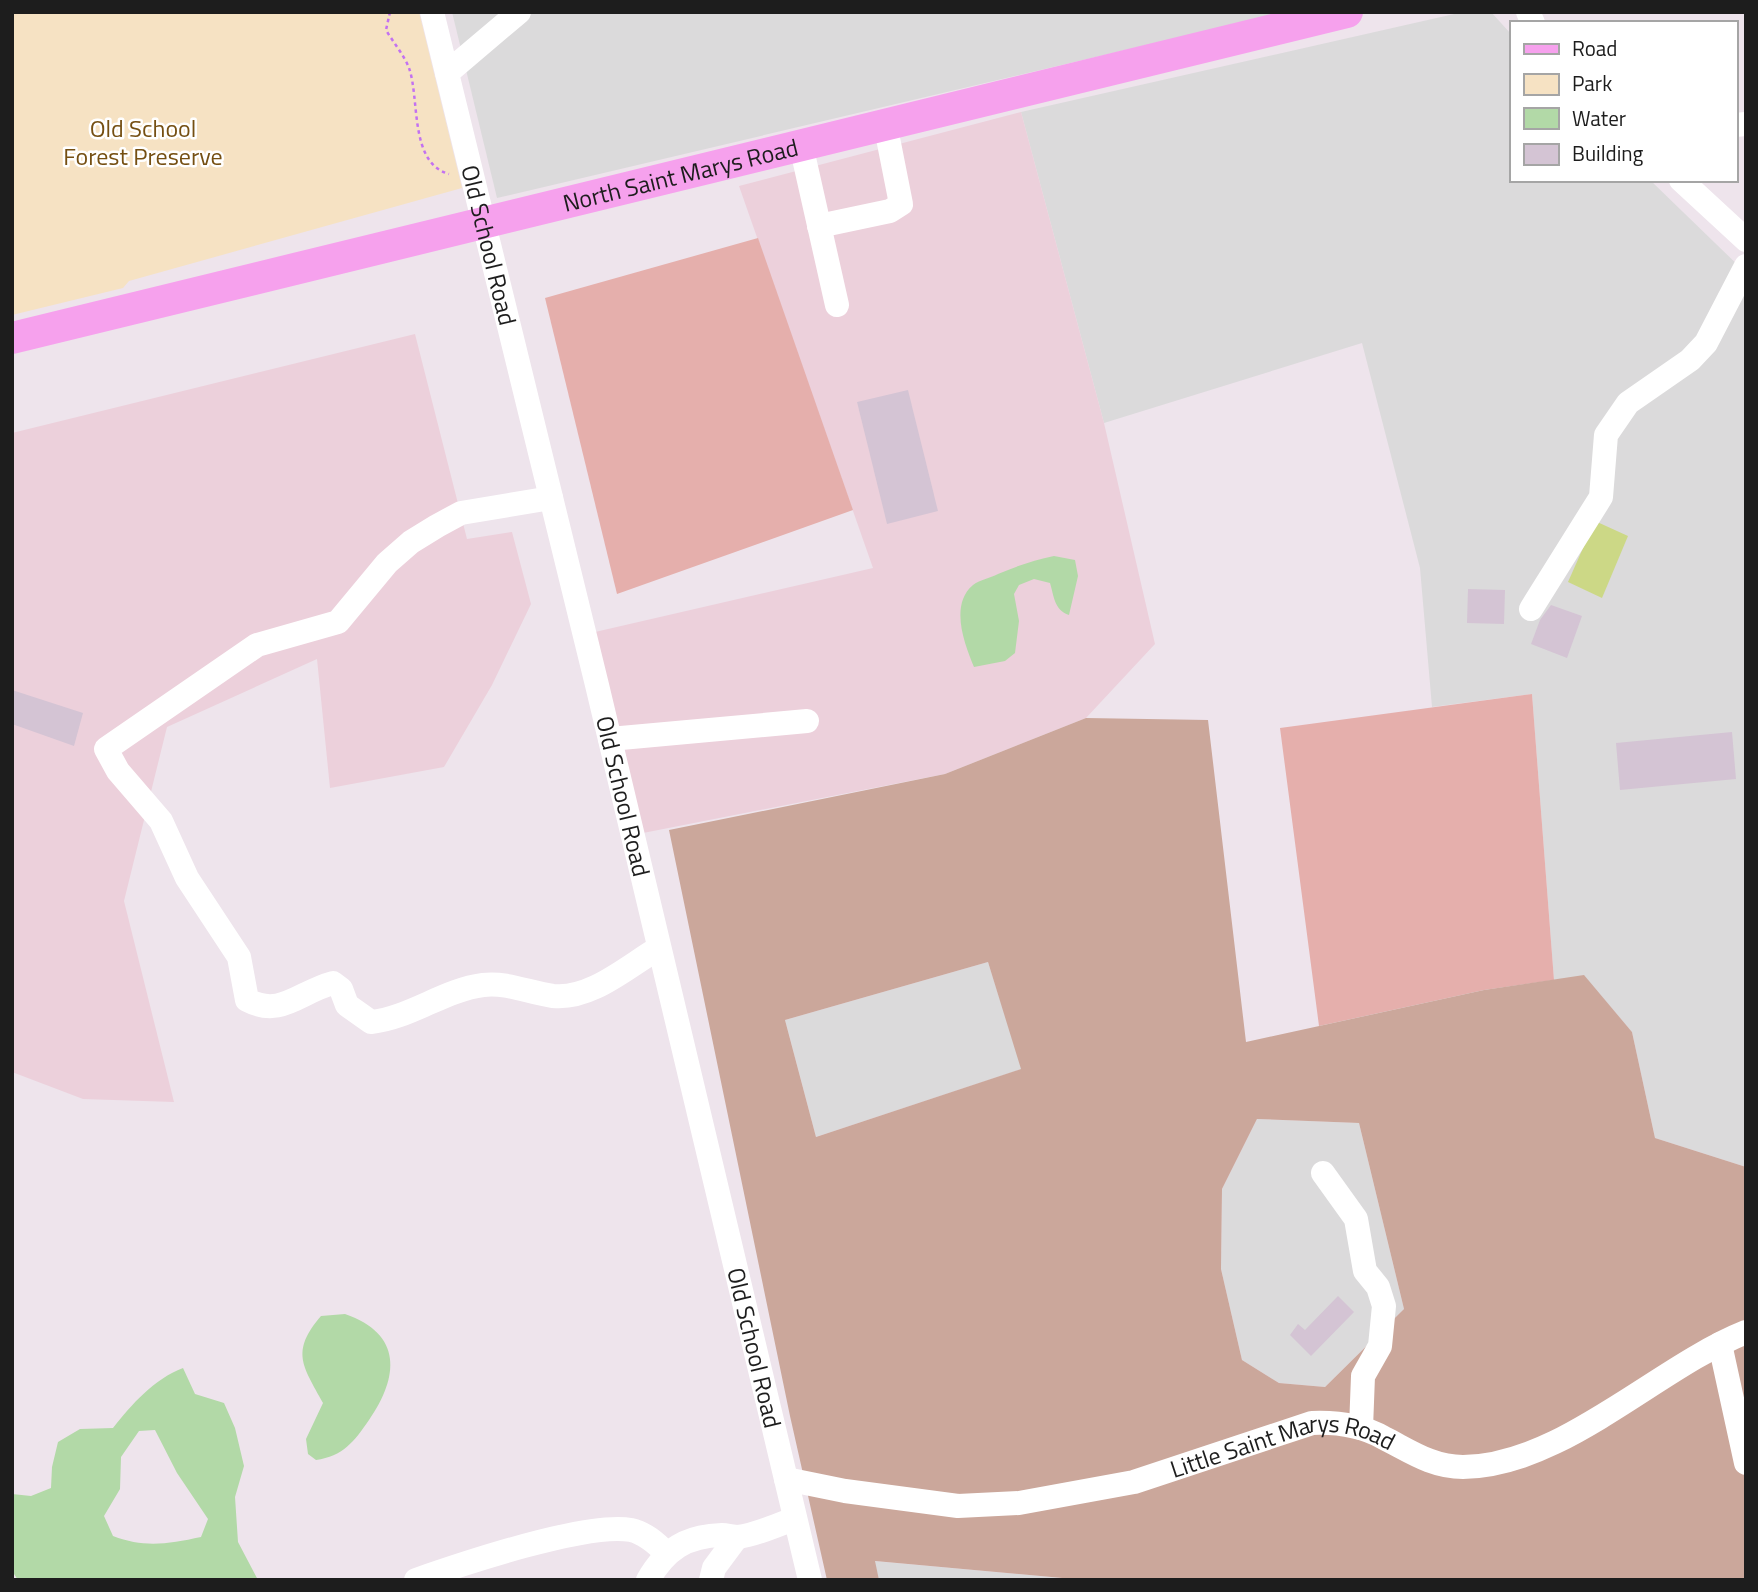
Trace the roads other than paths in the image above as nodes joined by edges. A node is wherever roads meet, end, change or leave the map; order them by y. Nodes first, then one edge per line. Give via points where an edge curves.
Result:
1 (432, 12) edge
2 (519, 12) edge
3 (1347, 12) edge
4 (447, 73) junction
5 (885, 123) junction
6 (801, 145) junction
7 (1683, 182) edge
8 (484, 224) junction
9 (819, 226) junction
10 (1746, 240) edge
11 (1746, 266) edge
12 (837, 304) dead end
13 (12, 338) edge
14 (551, 498) junction
15 (1531, 609) dead end
16 (807, 721) dead end
17 (610, 739) junction
18 (659, 948) junction
19 (1323, 1172) dead end
20 (1746, 1332) edge
21 (1720, 1345) junction
22 (1361, 1427) junction
23 (1746, 1463) edge
24 (786, 1479) junction
25 (796, 1519) junction
26 (737, 1537) junction
27 (666, 1553) junction
28 (416, 1580) edge
29 (648, 1580) edge
30 (711, 1580) edge
31 (810, 1580) edge

1 - 4 street, Old School Road
2 - 4 street
3 - 5 main road, North Saint Marys Road
4 - 8 street, Old School Road
5 - 6 main road, North Saint Marys Road
5 - 9 street via 901,204 890,211
6 - 8 main road, North Saint Marys Road
6 - 9 street
7 - 10 street
8 - 13 main road, North Saint Marys Road
8 - 14 street, Old School Road
9 - 12 street
11 - 15 street via 1706,344 1628,403 1606,435 1601,497
14 - 17 street, Old School Road
14 - 18 street via 461,513 436,526 387,563 338,622 257,645 106,749 118,771 161,821 187,878 239,957 247,1000 258,1006 275,1009 333,983 341,989 347,1005 371,1022 385,1021 485,985 556,996 594,989
16 - 17 street
17 - 18 street, Old School Road
18 - 24 street, Old School Road
19 - 22 street via 1356,1219 1365,1271 1378,1286 1384,1306 1380,1346 1363,1376
20 - 21 street, Little Saint Marys Road
21 - 22 street, Little Saint Marys Road via 1657,1379 1624,1404 1508,1460 1444,1466
21 - 23 street
22 - 24 street, Little Saint Marys Road via 1312,1423 1134,1482 995,1505 958,1506 845,1492
24 - 25 street, Old School Road
25 - 26 street
25 - 31 street, Old School Road
26 - 27 street via 697,1537
26 - 30 street via 714,1568
27 - 28 street via 656,1542 632,1531 601,1529 485,1557
27 - 29 street

